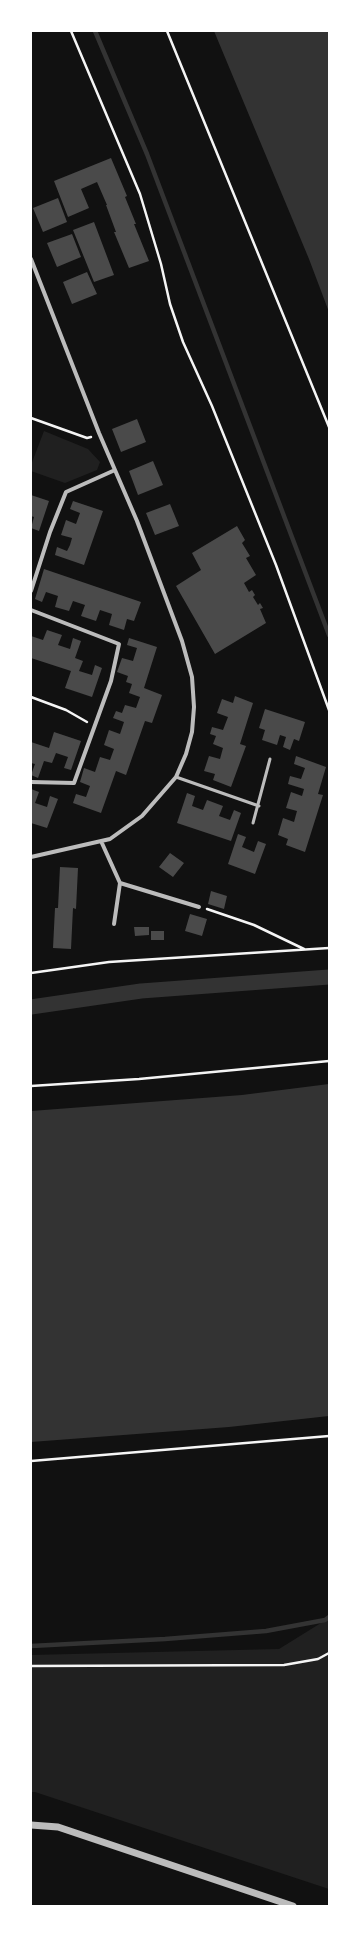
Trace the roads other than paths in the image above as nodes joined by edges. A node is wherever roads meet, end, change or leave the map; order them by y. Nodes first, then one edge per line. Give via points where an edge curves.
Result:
1 (31, 259) edge
2 (115, 470) junction
3 (31, 591) edge
4 (31, 610) edge
5 (270, 759) dead end
6 (176, 777) junction
7 (31, 782) edge
8 (259, 806) junction
9 (253, 823) dead end
10 (101, 841) junction
11 (31, 857) edge
12 (120, 883) junction
13 (199, 907) road end
14 (114, 924) dead end
15 (31, 1825) edge
16 (293, 1906) edge

1 - 2 street
2 - 3 street via 66,492
2 - 6 street via 182,641 192,677 192,732
4 - 7 street via 119,644 111,681 74,783
5 - 8 lane
6 - 8 lane
6 - 10 street via 142,816 110,839
8 - 9 lane
10 - 11 street
10 - 12 street
12 - 13 street
12 - 14 street
15 - 16 street via 58,1827

